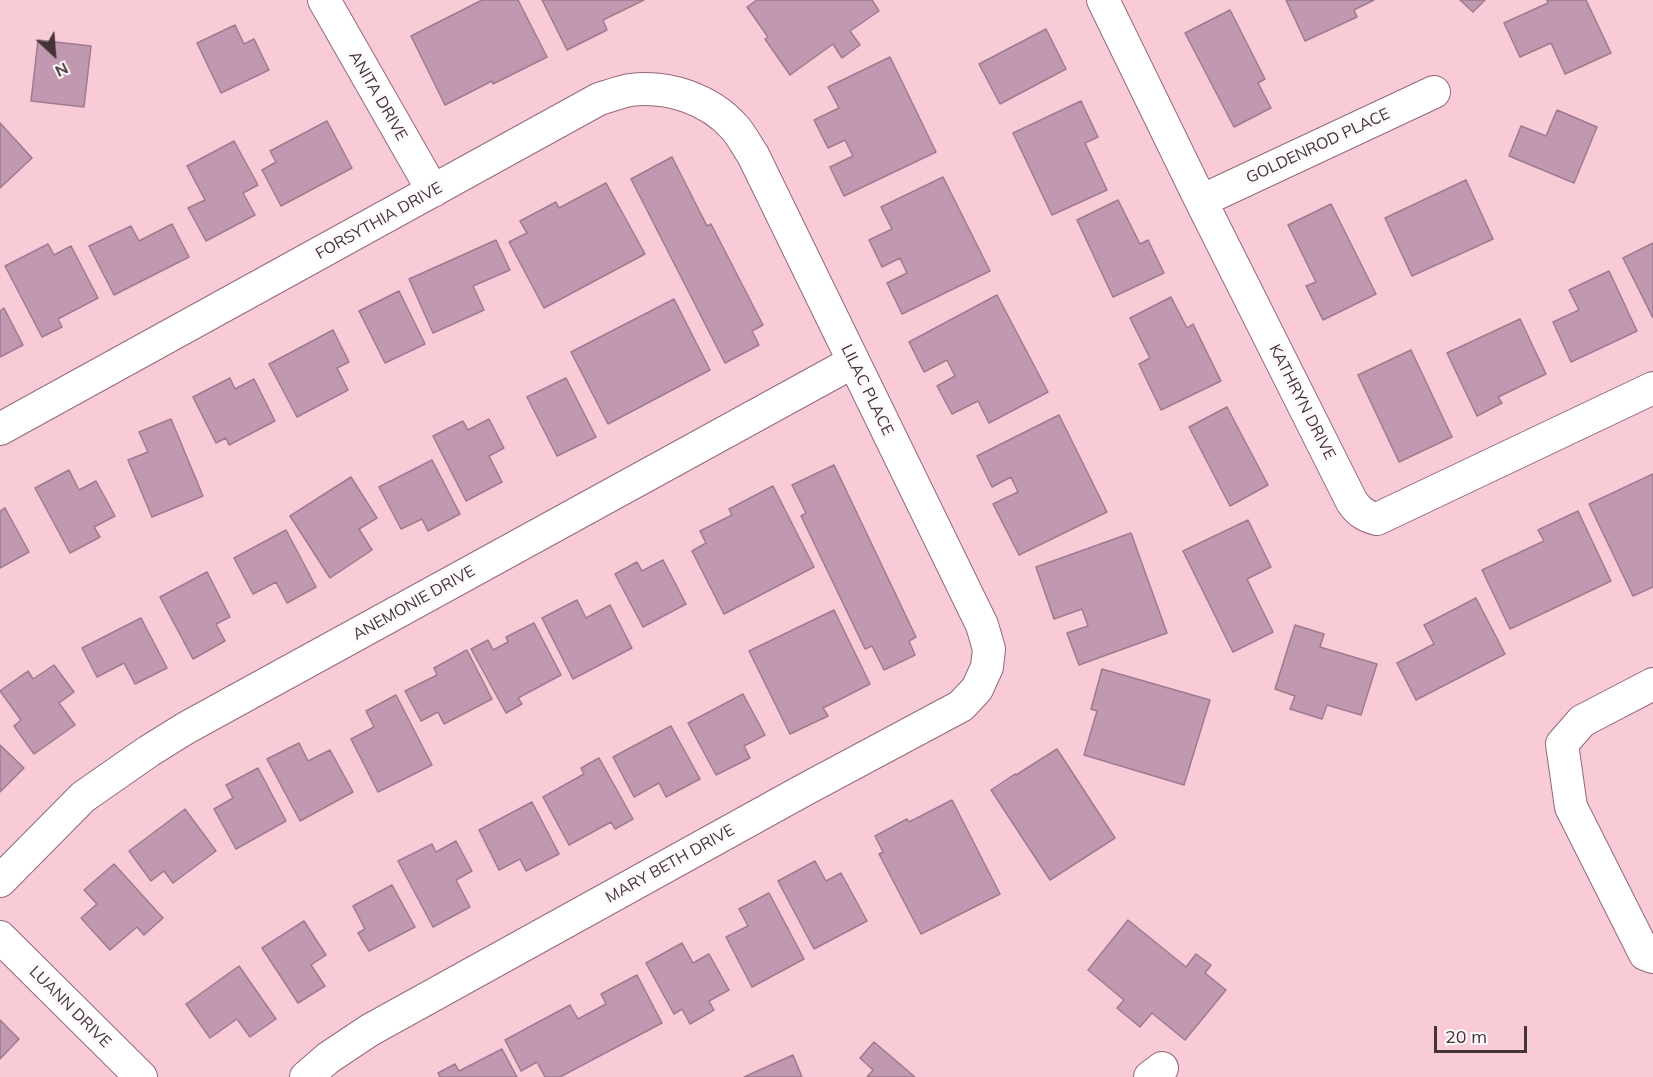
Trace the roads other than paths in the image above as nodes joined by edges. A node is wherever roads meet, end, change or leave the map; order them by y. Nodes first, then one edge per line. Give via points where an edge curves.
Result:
1 (324, 0) edge
2 (1103, 0) edge
3 (1434, 92) dead end
4 (753, 155) joint
5 (433, 191) junction
6 (1201, 201) junction
7 (853, 362) junction
8 (1653, 388) edge
9 (0, 429) edge
10 (982, 625) joint
11 (1647, 696) edge
12 (0, 881) edge
13 (0, 937) edge
14 (1653, 957) edge
15 (141, 1077) edge
16 (306, 1077) edge

1 - 5 street, ANITA DRIVE
2 - 6 street, KATHRYN DRIVE
3 - 6 street, GOLDENROD PLACE
4 - 5 street, FORSYTHIA DRIVE via 735,128 710,107 682,94 628,90 599,99
4 - 7 street, LILAC PLACE
5 - 9 street, FORSYTHIA DRIVE
6 - 8 street, KATHRYN DRIVE via 1352,502 1368,517 1377,519
7 - 10 street, LILAC PLACE
7 - 12 street, ANEMONIE DRIVE via 186,728 83,797
10 - 16 street, MARY BETH DRIVE via 989,649 987,666 977,689 961,706 370,1030
11 - 14 street via 1582,721 1563,744 1571,807 1645,954
13 - 15 street, LUANN DRIVE

